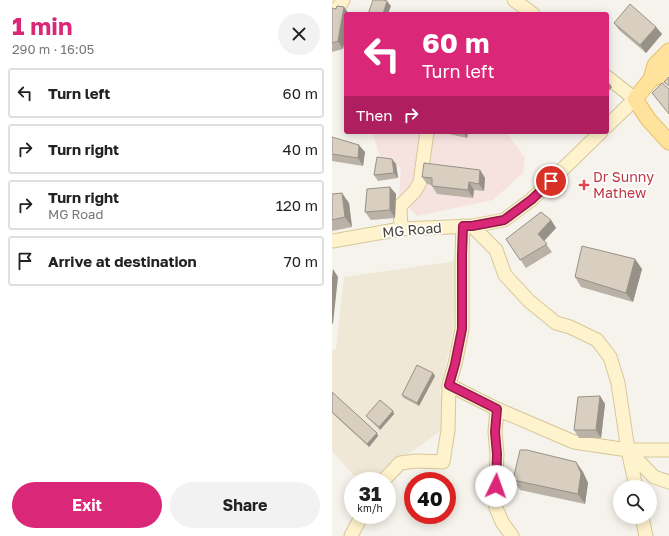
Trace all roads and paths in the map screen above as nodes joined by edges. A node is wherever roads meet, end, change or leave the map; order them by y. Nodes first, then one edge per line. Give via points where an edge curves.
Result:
1 (343, 0) edge
2 (514, 0) edge
3 (332, 11) edge
4 (530, 12) edge
5 (669, 51) edge
6 (669, 69) edge
7 (609, 79) edge
8 (651, 79) junction
9 (635, 99) junction
10 (609, 124) edge
11 (427, 134) edge
12 (599, 134) edge
13 (669, 142) edge
14 (467, 226) junction
15 (401, 229) junction
16 (332, 241) edge
17 (449, 385) junction
18 (497, 409) junction
19 (628, 450) junction
20 (669, 450) edge
21 (392, 472) edge
22 (634, 480) edge
23 (669, 482) edge
24 (358, 524) edge
25 (643, 524) edge
26 (352, 536) edge
27 (512, 536) edge
28 (646, 536) edge

1 - 3 street via 338,8
2 - 4 street
5 - 8 main road via 655,65
6 - 8 main road
7 - 9 street
8 - 9 main road
9 - 10 street
9 - 13 main road
11 - 15 street via 420,182 400,206
12 - 14 street, MG Road via 531,200 504,220
14 - 15 street, MG Road
14 - 17 street via 462,255 462,329
14 - 19 street via 496,250 505,275 529,301 556,323 597,340 610,357 618,383
15 - 16 street, MG Road
17 - 18 street
17 - 21 street via 448,430 443,462 400,463
18 - 19 street via 574,442
18 - 27 street via 496,508
19 - 20 street
19 - 22 street
19 - 23 street via 654,477
24 - 26 street
25 - 28 street

